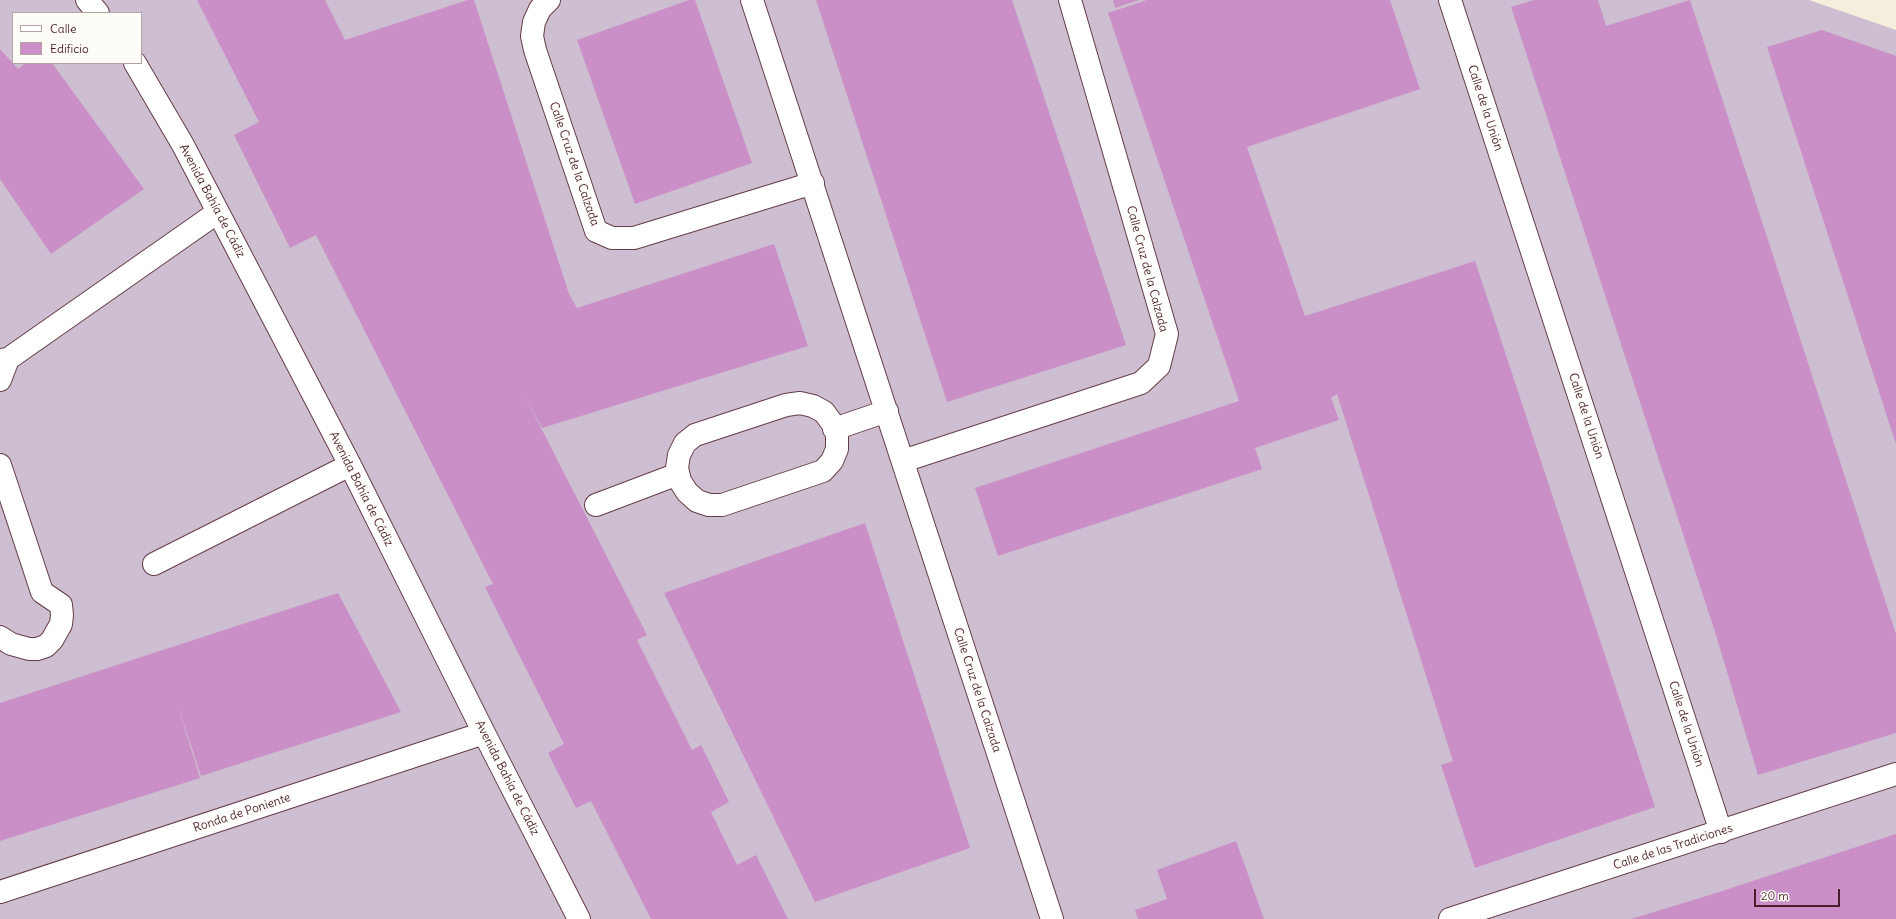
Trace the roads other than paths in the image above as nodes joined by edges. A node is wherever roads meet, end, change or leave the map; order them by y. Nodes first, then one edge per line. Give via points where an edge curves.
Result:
1 (87, 0) edge
2 (550, 0) edge
3 (752, 0) edge
4 (1070, 0) edge
5 (1450, 0) edge
6 (97, 12) edge
7 (136, 64) edge
8 (813, 183) junction
9 (218, 212) junction
10 (4, 359) edge
11 (0, 380) edge
12 (888, 411) junction
13 (834, 429) junction
14 (902, 462) junction
15 (0, 465) edge
16 (350, 465) junction
17 (678, 474) junction
18 (596, 505) dead end
19 (154, 564) dead end
20 (0, 637) edge
21 (484, 734) junction
22 (1896, 774) edge
23 (1721, 832) junction
24 (0, 892) edge
25 (580, 919) edge
26 (1052, 919) edge
27 (1450, 919) edge

1 - 6 street
2 - 8 street, Calle Cruz de la Calzada via 540,9 534,22 532,36 596,232 612,238 634,238
3 - 8 street, Calle Cruz de la Calzada
4 - 14 street, Calle Cruz de la Calzada via 1167,334 1159,366 1141,383
5 - 23 street, Calle de la Unión
7 - 9 street, Avenida Bahía de Cádiz via 183,145
8 - 12 street, Calle Cruz de la Calzada
9 - 10 street
9 - 16 street, Avenida Bahía de Cádiz
10 - 11 street
12 - 13 street
12 - 14 street, Calle Cruz de la Calzada
13 - 17 street via 824,412 813,406 800,403 786,405 695,435 685,443 679,455
13 - 17 street via 837,435 837,449 832,461 823,471 722,505 709,505 697,501 686,492
14 - 26 street, Calle Cruz de la Calzada
15 - 20 street via 42,592 61,605 62,615 61,624 52,640 37,650 28,650
16 - 19 street
16 - 21 street, Avenida Bahía de Cádiz
17 - 18 street
21 - 24 street, Ronda de Poniente
21 - 25 street, Avenida Bahía de Cádiz
22 - 23 street, Calle de las Tradiciones
23 - 27 street, Calle de las Tradiciones

